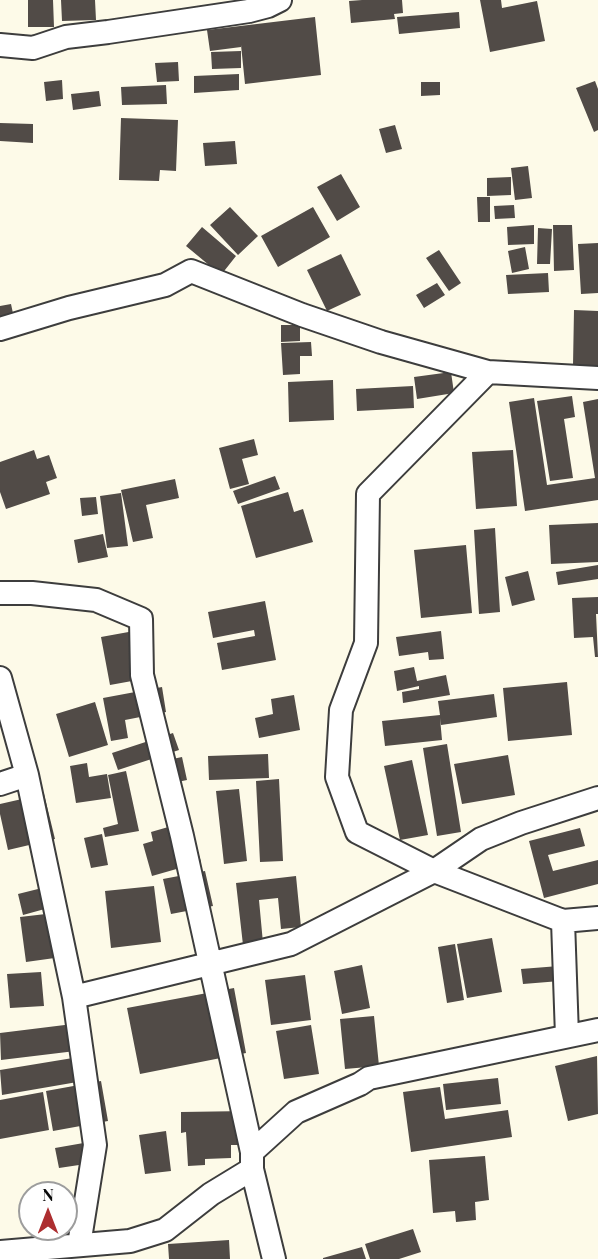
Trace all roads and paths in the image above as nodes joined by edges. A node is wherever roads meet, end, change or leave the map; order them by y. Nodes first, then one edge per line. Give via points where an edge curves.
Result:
1 (280, 0) edge
2 (0, 45) edge
3 (0, 329) edge
4 (488, 372) junction
5 (598, 378) edge
6 (0, 593) edge
7 (0, 678) edge
8 (27, 776) junction
9 (0, 784) edge
10 (598, 798) edge
11 (434, 871) junction
12 (598, 918) edge
13 (563, 921) junction
14 (210, 963) junction
15 (74, 997) junction
16 (598, 1030) edge
17 (567, 1036) junction
18 (252, 1161) junction
19 (79, 1245) junction
20 (124, 1250) edge
21 (0, 1252) edge
22 (274, 1259) edge

1 - 2 street via 249,11 66,37 33,48
3 - 4 street via 165,285 191,271 381,342
4 - 5 street
4 - 11 street via 368,495 366,643 341,710 337,777 357,832
6 - 14 street via 96,600 141,619 142,675
7 - 8 street
8 - 9 street
8 - 15 street
10 - 11 street via 481,839
11 - 13 street
11 - 14 street via 291,944
12 - 13 street
13 - 17 street
14 - 15 street
14 - 18 street
15 - 19 street via 95,1145
16 - 17 street
17 - 18 street via 369,1078 296,1112
18 - 20 street via 165,1230
18 - 22 street
19 - 20 street
19 - 21 street

